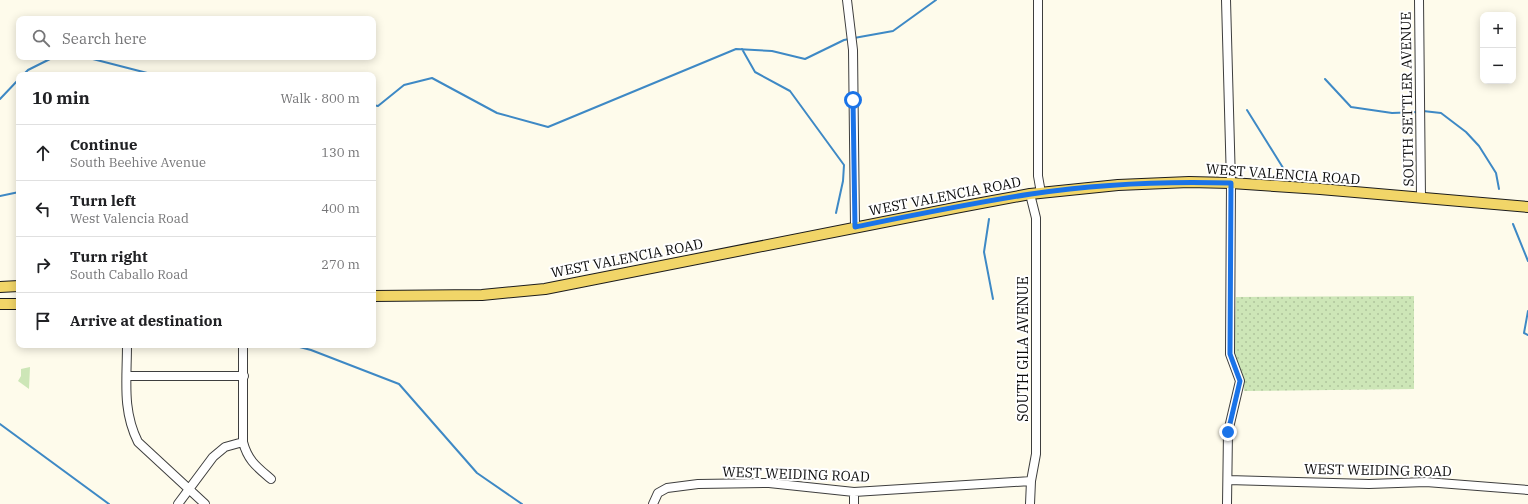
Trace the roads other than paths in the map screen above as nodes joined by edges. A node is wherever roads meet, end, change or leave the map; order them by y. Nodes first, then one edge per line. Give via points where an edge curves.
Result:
1 (847, 0) edge
2 (1038, 0) edge
3 (1226, 0) edge
4 (1419, 0) edge
5 (1231, 183) junction
6 (1035, 194) junction
7 (1421, 197) junction
8 (1528, 207) edge
9 (855, 227) junction
10 (16, 286) edge
11 (0, 287) edge
12 (376, 296) edge
13 (0, 304) edge
14 (16, 304) edge
15 (127, 348) edge
16 (243, 348) edge
17 (127, 376) junction
18 (244, 376) junction
19 (243, 442) junction
20 (271, 480) dead end
21 (1228, 480) junction
22 (1031, 481) junction
23 (189, 490) junction
24 (1528, 490) edge
25 (854, 492) junction
26 (178, 504) edge
27 (205, 504) edge
28 (653, 504) edge
29 (854, 504) edge
30 (1030, 504) edge
31 (1227, 504) edge

1 - 9 street via 853,50
2 - 6 street, SOUTH GILA AVENUE via 1038,176
3 - 5 street
4 - 7 street, SOUTH SETTLER AVENUE
5 - 6 main road, WEST VALENCIA ROAD via 1131,184
5 - 7 main road, WEST VALENCIA ROAD
5 - 21 street via 1230,354 1240,381 1228,432
6 - 9 main road, WEST VALENCIA ROAD
6 - 22 street, SOUTH GILA AVENUE via 1036,454
7 - 8 main road, WEST VALENCIA ROAD
9 - 12 main road, WEST VALENCIA ROAD via 545,289 482,295
10 - 11 main road
13 - 14 main road
15 - 17 street
16 - 18 street
17 - 18 street
17 - 23 street via 128,414 138,442
18 - 19 street
19 - 20 street via 246,454 253,464
19 - 23 street via 226,447 213,457
21 - 24 street, WEST WEIDING ROAD via 1369,484 1426,482
21 - 31 street
22 - 25 street, WEST WEIDING ROAD
22 - 30 street, SOUTH GILA AVENUE
23 - 26 street
23 - 27 street
25 - 28 street, WEST WEIDING ROAD via 759,483 678,486 658,493
25 - 29 street

